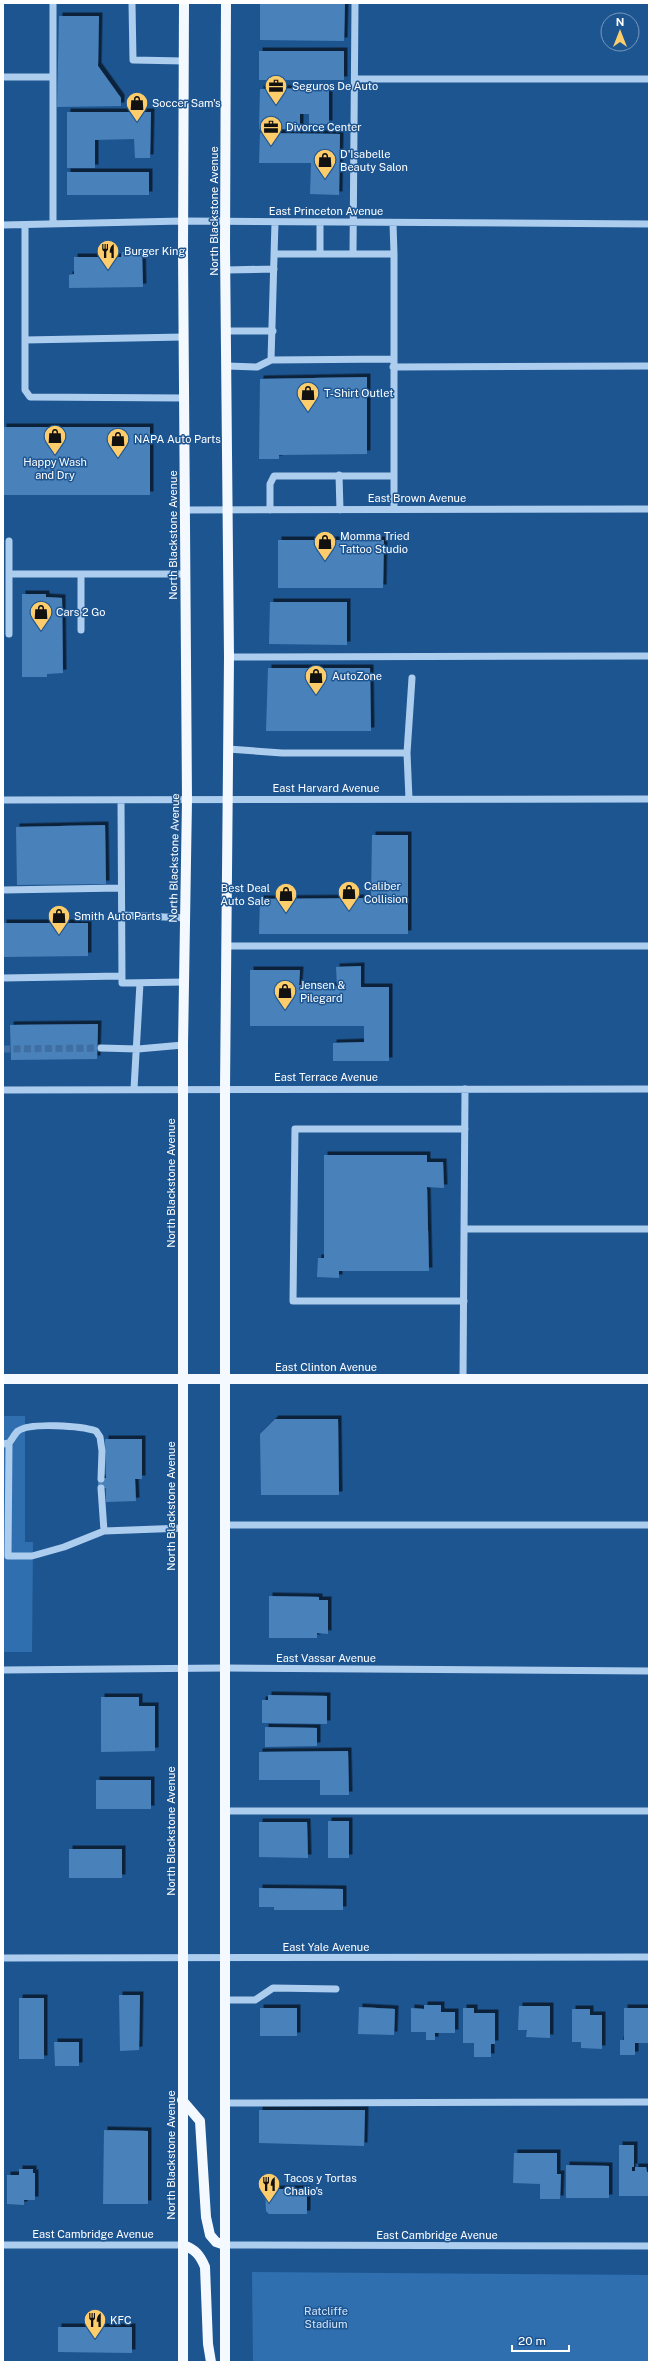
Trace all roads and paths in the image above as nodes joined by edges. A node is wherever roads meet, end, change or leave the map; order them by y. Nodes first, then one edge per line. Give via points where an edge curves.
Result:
1 (53, 3) edge
2 (132, 3) edge
3 (184, 3) edge
4 (226, 3) edge
5 (355, 3) edge
6 (184, 61) junction
7 (3, 77) edge
8 (53, 77) junction
9 (355, 79) junction
10 (649, 79) edge
11 (183, 221) junction
12 (226, 221) junction
13 (275, 222) junction
14 (320, 222) junction
15 (353, 222) junction
16 (393, 222) junction
17 (53, 224) junction
18 (649, 224) edge
19 (3, 225) edge
20 (25, 225) junction
21 (275, 254) junction
22 (320, 254) junction
23 (353, 254) junction
24 (394, 254) junction
25 (274, 269) junction
26 (226, 270) junction
27 (227, 331) junction
28 (274, 331) junction
29 (184, 338) junction
30 (25, 340) junction
31 (393, 359) junction
32 (271, 360) junction
33 (227, 366) junction
34 (649, 366) edge
35 (393, 367) junction
36 (184, 398) junction
37 (339, 475) junction
38 (394, 476) junction
39 (649, 509) edge
40 (185, 510) junction
41 (229, 510) junction
42 (270, 510) junction
43 (340, 510) junction
44 (394, 510) junction
45 (9, 541) dead end
46 (9, 574) junction
47 (81, 574) junction
48 (185, 574) junction
49 (81, 630) dead end
50 (9, 634) dead end
51 (649, 656) edge
52 (229, 657) junction
53 (412, 678) dead end
54 (228, 749) junction
55 (407, 753) junction
56 (409, 799) junction
57 (649, 799) edge
58 (3, 800) edge
59 (121, 800) junction
60 (187, 800) junction
61 (228, 800) junction
62 (121, 888) junction
63 (3, 890) edge
64 (121, 916) junction
65 (186, 918) junction
66 (227, 946) junction
67 (649, 946) edge
68 (122, 976) junction
69 (3, 978) edge
70 (185, 982) junction
71 (140, 983) junction
72 (183, 1045) junction
73 (100, 1048) tunnel mouth
74 (138, 1049) junction
75 (183, 1088) junction
76 (225, 1088) junction
77 (134, 1089) junction
78 (465, 1089) junction
79 (649, 1089) edge
80 (3, 1090) edge
81 (465, 1130) junction
82 (464, 1229) junction
83 (649, 1229) edge
84 (464, 1300) junction
85 (183, 1378) junction
86 (226, 1378) junction
87 (463, 1378) junction
88 (3, 1379) edge
89 (649, 1379) edge
90 (6, 1444) edge
91 (101, 1479) dead end
92 (101, 1488) dead end
93 (225, 1525) junction
94 (649, 1526) edge
95 (184, 1528) junction
96 (104, 1531) junction
97 (224, 1668) junction
98 (182, 1669) junction
99 (3, 1670) edge
100 (649, 1670) edge
101 (226, 1811) junction
102 (649, 1812) edge
103 (649, 1957) edge
104 (3, 1958) edge
105 (184, 1958) junction
106 (225, 1958) junction
107 (336, 1989) dead end
108 (226, 2000) junction
109 (182, 2100) junction
110 (649, 2102) edge
111 (225, 2103) junction
112 (3, 2245) edge
113 (183, 2245) junction
114 (225, 2245) junction
115 (649, 2246) edge
116 (183, 2362) edge
117 (211, 2362) edge
118 (226, 2362) edge

1 - 8 street
2 - 6 street via 133,60
3 - 6 main road, North Blackstone Avenue
4 - 12 main road, North Blackstone Avenue
5 - 9 street
6 - 11 main road, North Blackstone Avenue
7 - 8 street
8 - 17 street
9 - 10 street
9 - 15 street
11 - 12 street, East Princeton Avenue
11 - 17 street, East Princeton Avenue
11 - 29 main road, North Blackstone Avenue
12 - 13 street, East Princeton Avenue
12 - 26 main road, North Blackstone Avenue
13 - 14 street, East Princeton Avenue
13 - 21 street
14 - 15 street, East Princeton Avenue
14 - 22 street
15 - 16 street, East Princeton Avenue
15 - 23 street
16 - 18 street, East Princeton Avenue
16 - 24 street
17 - 20 street, East Princeton Avenue
19 - 20 street, East Princeton Avenue
20 - 30 street
21 - 22 street
21 - 25 street
22 - 23 street
23 - 24 street
24 - 31 street
25 - 26 street
25 - 28 street
26 - 27 main road, North Blackstone Avenue
27 - 28 street
27 - 33 main road, North Blackstone Avenue
28 - 32 street
29 - 30 street
29 - 36 main road, North Blackstone Avenue
30 - 36 street via 25,390 30,397
31 - 32 street
31 - 35 street
32 - 33 street via 257,367
33 - 41 main road, North Blackstone Avenue
34 - 35 street
35 - 38 street
36 - 40 main road, North Blackstone Avenue
37 - 38 street
37 - 42 street via 274,476 270,484
37 - 43 street
38 - 44 street
39 - 44 street, East Brown Avenue
40 - 41 street, East Brown Avenue
40 - 48 main road, North Blackstone Avenue
41 - 42 street, East Brown Avenue
41 - 52 main road, North Blackstone Avenue
42 - 43 street, East Brown Avenue
43 - 44 street, East Brown Avenue
45 - 46 street
46 - 47 street
46 - 50 street
47 - 48 street
47 - 49 street
48 - 60 main road, North Blackstone Avenue
51 - 52 street
52 - 54 main road, North Blackstone Avenue
53 - 55 street
54 - 55 street via 282,753
54 - 61 main road, North Blackstone Avenue
55 - 56 street
56 - 57 street, East Harvard Avenue
56 - 61 street, East Harvard Avenue
58 - 59 street, East Harvard Avenue
59 - 60 street, East Harvard Avenue
59 - 62 street
60 - 61 street, East Harvard Avenue
60 - 65 main road, North Blackstone Avenue
61 - 66 main road, North Blackstone Avenue
62 - 63 street
62 - 64 street
64 - 65 street
64 - 68 street
65 - 70 main road, North Blackstone Avenue
66 - 67 street
66 - 76 main road, North Blackstone Avenue
68 - 69 street
68 - 71 street via 122,983
70 - 71 street
70 - 72 main road, North Blackstone Avenue
71 - 74 street
72 - 74 street
72 - 75 main road, North Blackstone Avenue
73 - 74 street
74 - 77 street
75 - 76 street, East Terrace Avenue
75 - 77 street, East Terrace Avenue
75 - 85 main road, North Blackstone Avenue
76 - 78 street, East Terrace Avenue
76 - 86 main road, North Blackstone Avenue
77 - 80 street, East Terrace Avenue
78 - 79 street, East Terrace Avenue
78 - 81 street
81 - 82 street
81 - 84 street via 295,1129 293,1301
82 - 83 street
82 - 84 street
84 - 87 street
85 - 86 main road, East Clinton Avenue
85 - 88 main road, East Clinton Avenue
85 - 95 main road, North Blackstone Avenue
86 - 87 main road, East Clinton Avenue
86 - 93 main road, North Blackstone Avenue
87 - 89 main road, East Clinton Avenue
90 - 91 street via 18,1431 29,1427 85,1427 96,1431 100,1437
90 - 96 street via 8,1556 32,1556
92 - 96 street
93 - 94 street
93 - 97 main road, North Blackstone Avenue
95 - 96 street
95 - 98 main road, North Blackstone Avenue
97 - 98 street, East Vassar Avenue
97 - 100 street, East Vassar Avenue
97 - 101 main road, North Blackstone Avenue
98 - 99 street, East Vassar Avenue
98 - 105 main road, North Blackstone Avenue
101 - 102 street
101 - 106 main road, North Blackstone Avenue
103 - 106 street, East Yale Avenue
104 - 105 street, East Yale Avenue
105 - 106 street, East Yale Avenue
105 - 109 main road, North Blackstone Avenue
106 - 108 main road, North Blackstone Avenue
107 - 108 street via 273,1988 255,2000
108 - 111 main road, North Blackstone Avenue
109 - 113 main road, North Blackstone Avenue
109 - 114 main road via 200,2122 206,2217 210,2235 216,2242
110 - 111 street
111 - 114 main road, North Blackstone Avenue
112 - 113 street, East Cambridge Avenue
113 - 116 main road, North Blackstone Avenue
113 - 117 main road via 200,2255 205,2267
114 - 115 street, East Cambridge Avenue
114 - 118 main road, North Blackstone Avenue

